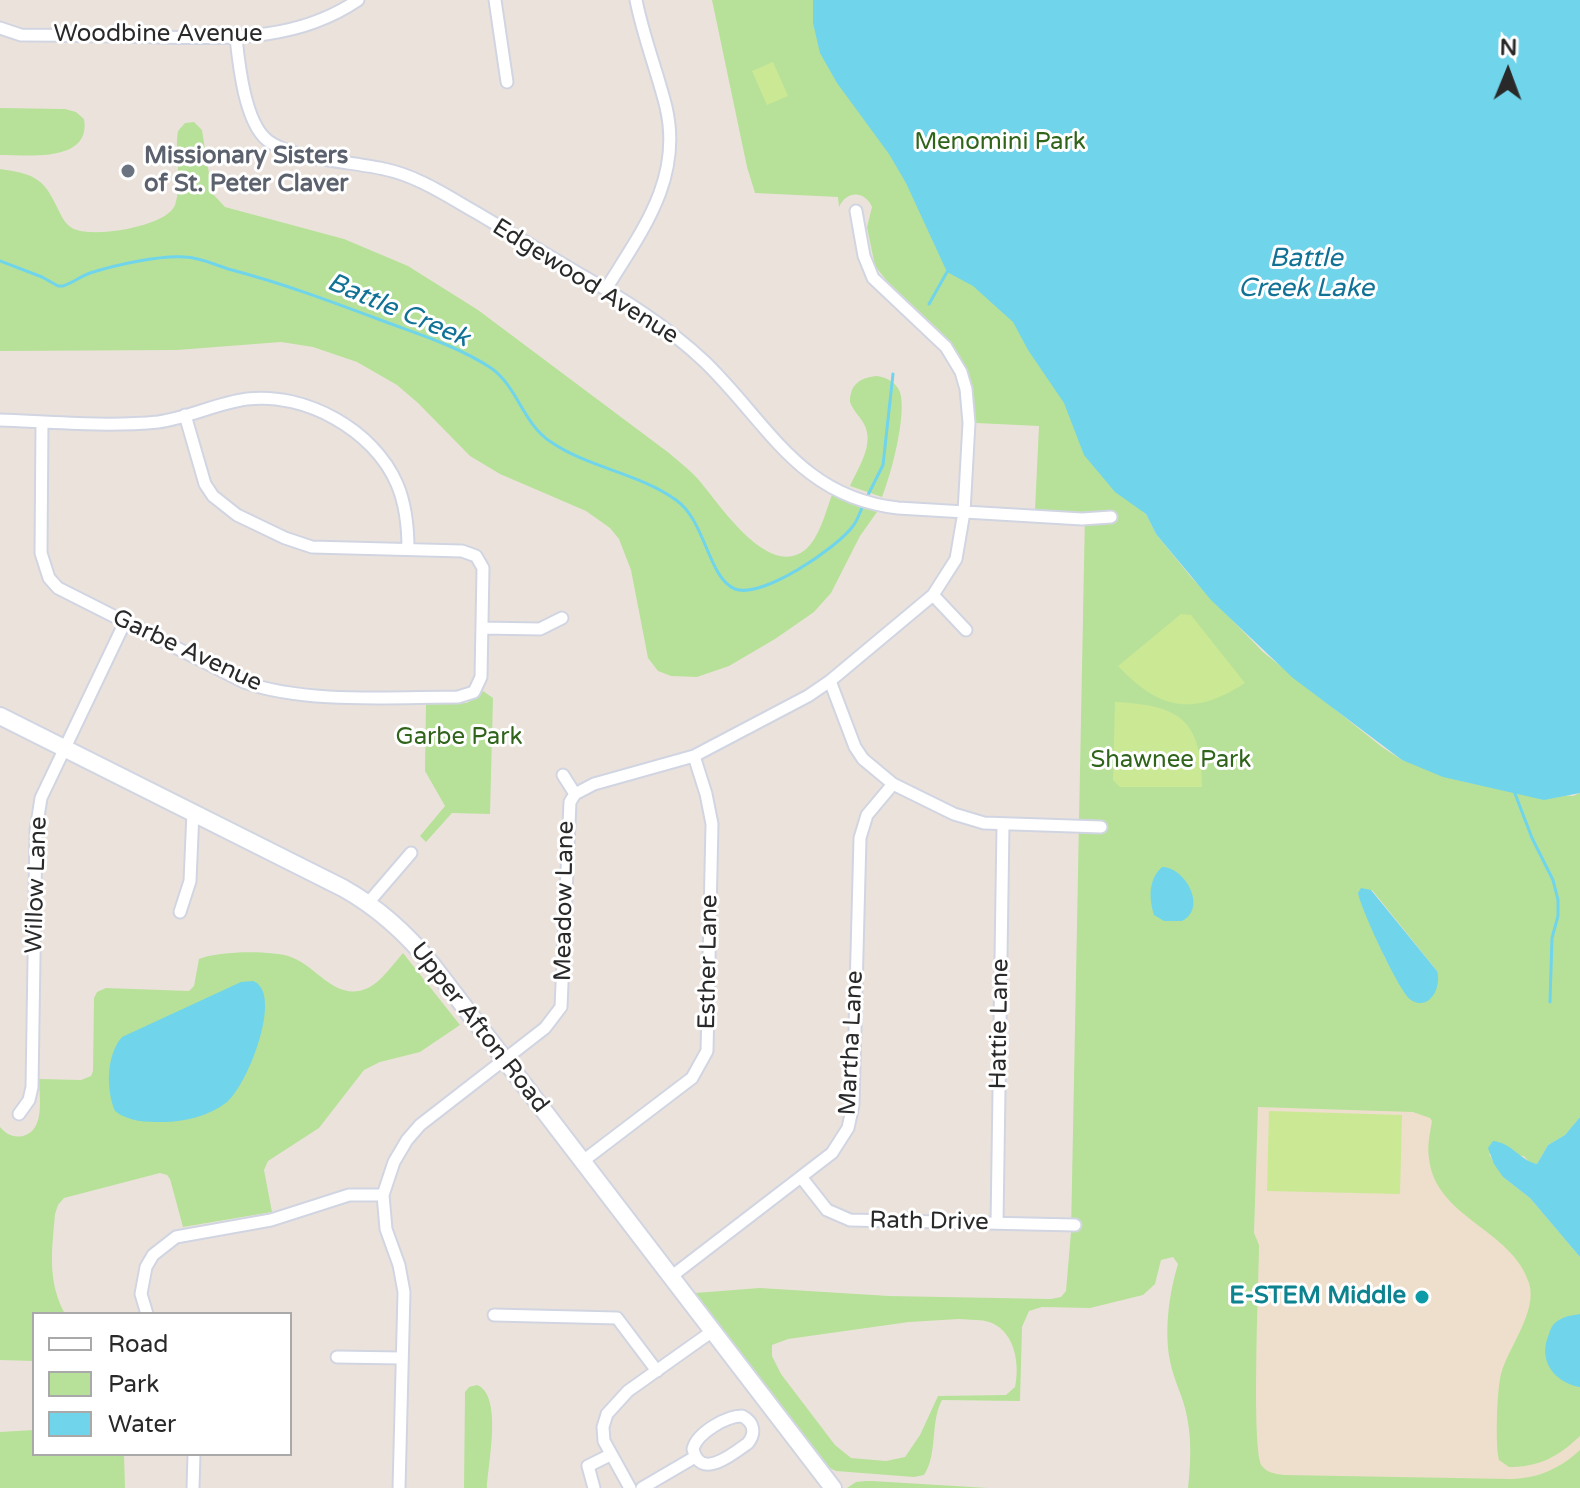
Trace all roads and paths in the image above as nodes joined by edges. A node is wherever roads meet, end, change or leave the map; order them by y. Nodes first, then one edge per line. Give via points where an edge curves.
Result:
1 (358, 0) edge
2 (495, 0) edge
3 (636, 0) edge
4 (0, 28) edge
5 (236, 38) junction
6 (507, 82) dead end
7 (856, 211) dead end
8 (606, 289) junction
9 (185, 415) junction
10 (0, 420) edge
11 (42, 422) junction
12 (964, 512) junction
13 (1111, 517) dead end
14 (408, 549) junction
15 (933, 595) junction
16 (562, 618) dead end
17 (125, 622) junction
18 (482, 628) junction
19 (966, 630) dead end
20 (830, 681) junction
21 (0, 716) edge
22 (63, 747) junction
23 (694, 756) junction
24 (563, 775) dead end
25 (893, 784) junction
26 (575, 794) junction
27 (193, 812) junction
28 (1003, 825) junction
29 (1101, 827) dead end
30 (411, 853) dead end
31 (368, 903) junction
32 (180, 912) dead end
33 (505, 1059) junction
34 (19, 1114) dead end
35 (583, 1161) junction
36 (801, 1177) junction
37 (383, 1195) junction
38 (997, 1223) junction
39 (1075, 1225) dead end
40 (672, 1276) junction
41 (146, 1312) edge
42 (494, 1315) dead end
43 (714, 1330) junction
44 (337, 1357) dead end
45 (402, 1358) junction
46 (657, 1371) junction
47 (610, 1455) junction
48 (194, 1456) edge
49 (695, 1457) junction
50 (193, 1488) edge
51 (399, 1488) edge
52 (594, 1488) edge
53 (630, 1488) edge
54 (642, 1488) edge
55 (833, 1488) edge

1 - 5 street, Woodbine Avenue via 297,29
2 - 6 street
3 - 8 street via 667,110 668,161 652,214
4 - 5 street, Woodbine Avenue via 21,35
5 - 8 street, Edgewood Avenue via 254,122 275,146 416,179
7 - 12 street, Meadow Lane via 873,278 946,347 961,372 969,423
8 - 12 street, Edgewood Avenue via 705,363 799,465 872,504
9 - 11 street via 142,423
9 - 14 street via 205,484 237,515 312,547
9 - 14 street via 260,399 311,407 345,426 371,447 395,480
10 - 11 street
11 - 17 street, Garbe Avenue via 43,564 58,588
12 - 13 street, Edgewood Avenue
12 - 15 street, Meadow Lane via 956,559
14 - 18 street via 476,556 483,568
15 - 19 street
15 - 20 street, Meadow Lane
16 - 18 street via 540,629
17 - 18 street, Garbe Avenue via 244,682 287,694 333,695 468,696 481,677
17 - 22 street, Willow Lane
20 - 23 street, Meadow Lane
20 - 25 street via 855,747
21 - 22 street, Upper Afton Road
22 - 27 street, Upper Afton Road
22 - 34 street, Willow Lane via 38,812 32,1087
23 - 26 street, Meadow Lane
23 - 35 street, Esther Lane via 712,824 707,1051 681,1088
24 - 26 street
25 - 28 street via 968,819
25 - 36 street, Martha Lane via 867,815 860,838 853,1105 848,1128 832,1153
26 - 33 street, Meadow Lane via 568,810 561,1007 545,1028
27 - 31 street, Upper Afton Road
27 - 32 street via 190,881
28 - 29 street
28 - 38 street, Hattie Lane
30 - 31 street
31 - 33 street, Upper Afton Road via 422,953
33 - 35 street, Upper Afton Road
33 - 37 street, Meadow Lane via 413,1133 394,1162
35 - 40 street, Upper Afton Road
36 - 38 street, Rath Drive via 827,1210 850,1220
36 - 40 street, Martha Lane
37 - 41 street via 349,1195 271,1220 176,1237 146,1267 141,1294
37 - 45 street, Meadow Lane via 386,1229 404,1292
38 - 39 street, Rath Drive
40 - 43 street, Upper Afton Road
42 - 46 street via 617,1318
43 - 46 street
43 - 55 street, Upper Afton Road
44 - 45 street
45 - 51 street, Meadow Lane
46 - 47 street via 609,1411 603,1434
47 - 52 street via 588,1466
47 - 53 street
48 - 50 street
49 - 49 street via 704,1464 717,1463 748,1443 752,1425 742,1416 729,1418 696,1440
49 - 54 street

